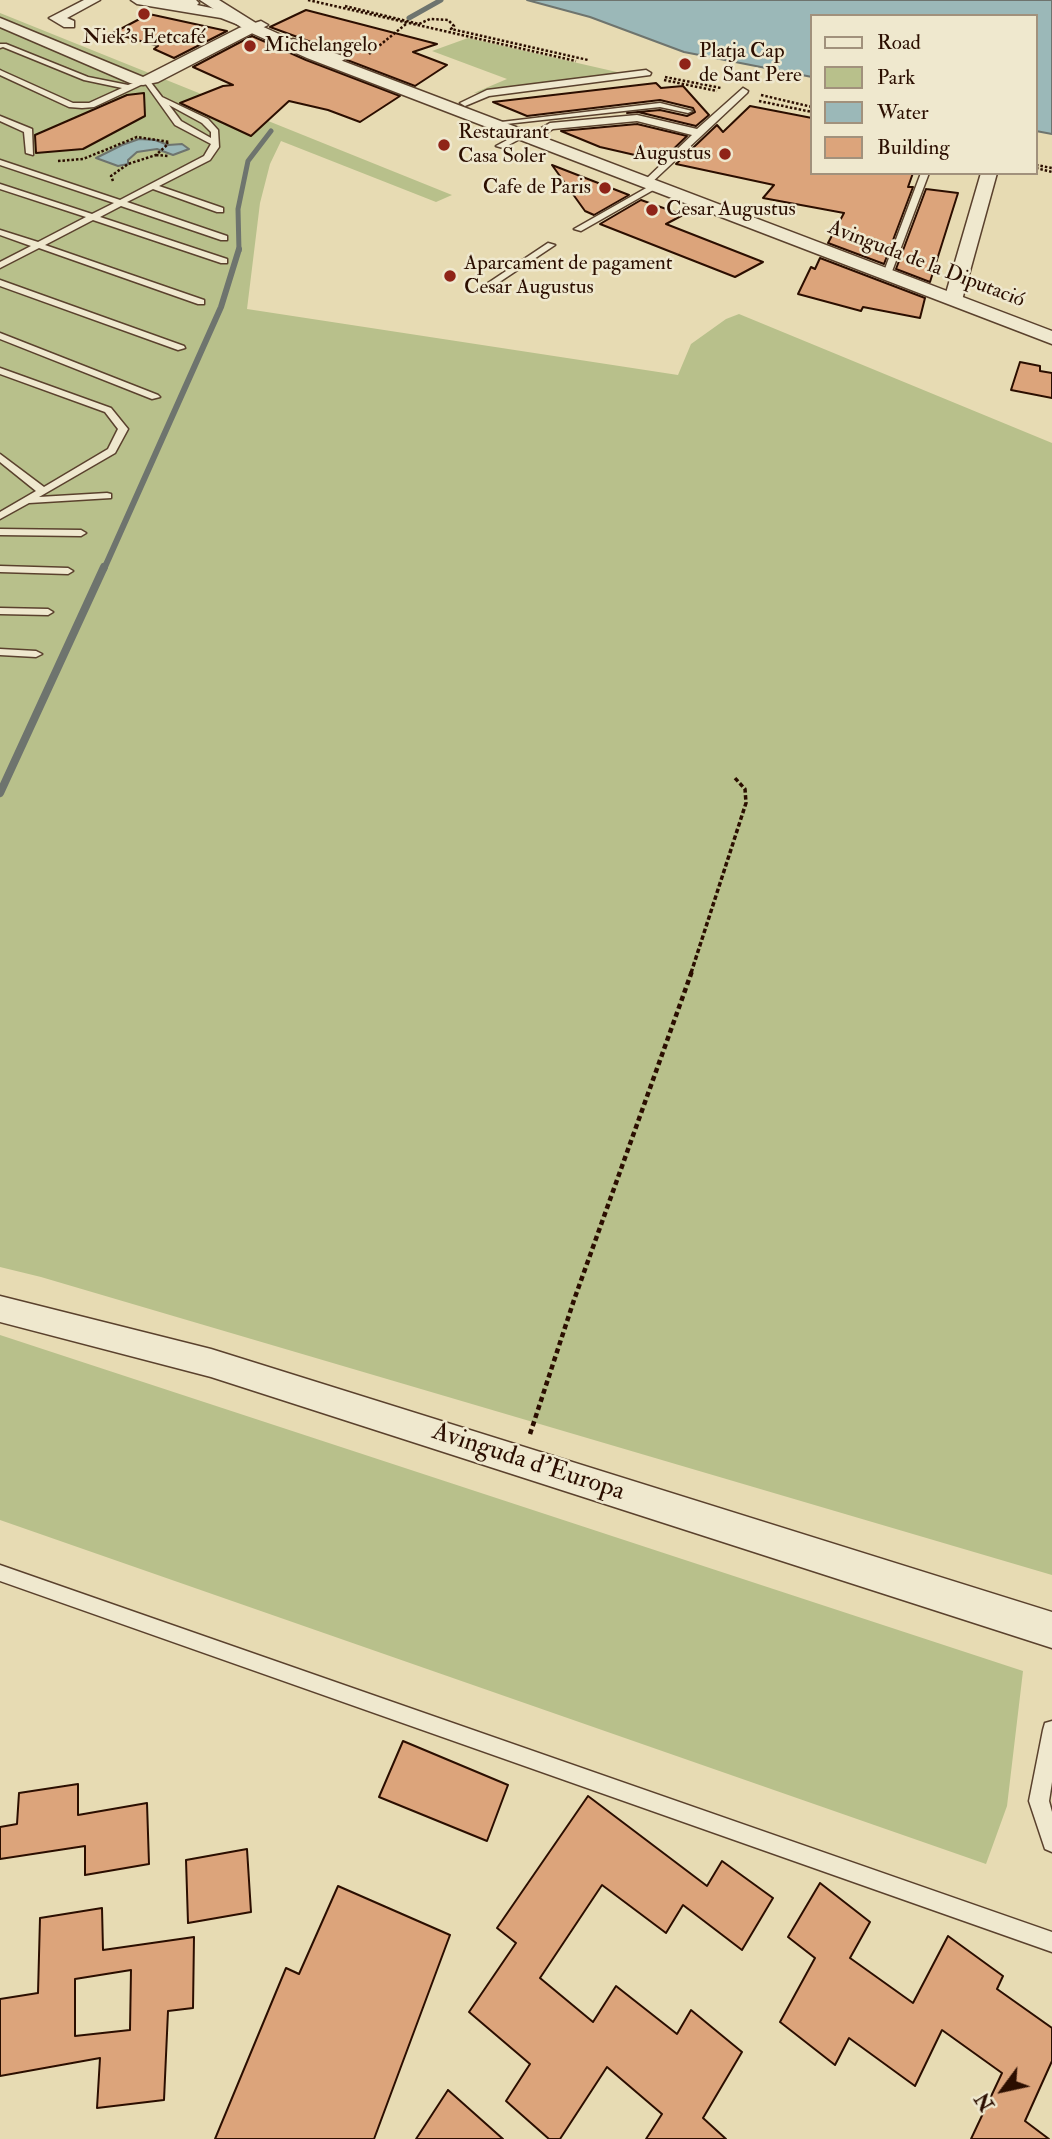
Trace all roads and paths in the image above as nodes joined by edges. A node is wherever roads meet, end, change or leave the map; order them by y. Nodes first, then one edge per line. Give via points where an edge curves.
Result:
1 (94, 0) edge
2 (137, 0) edge
3 (197, 0) edge
4 (208, 0) edge
5 (218, 0) edge
6 (228, 0) edge
7 (308, 0) edge
8 (320, 0) edge
9 (171, 3) edge
10 (0, 22) edge
11 (69, 24) dead end
12 (406, 24) junction
13 (252, 27) junction
14 (0, 46) edge
15 (355, 66) junction
16 (0, 72) edge
17 (641, 73) junction
18 (145, 81) junction
19 (128, 88) junction
20 (741, 94) junction
21 (162, 99) junction
22 (468, 108) junction
23 (688, 111) dead end
24 (810, 111) edge
25 (0, 118) edge
26 (497, 123) junction
27 (699, 133) junction
28 (528, 136) junction
29 (181, 142) dead end
30 (215, 143) junction
31 (168, 144) dead end
32 (500, 146) dead end
33 (30, 153) dead end
34 (156, 156) junction
35 (173, 156) dead end
36 (56, 161) dead end
37 (0, 162) edge
38 (924, 175) edge
39 (988, 175) edge
40 (654, 184) junction
41 (0, 186) edge
42 (153, 186) junction
43 (116, 188) dead end
44 (120, 203) junction
45 (220, 210) dead end
46 (92, 218) junction
47 (578, 229) dead end
48 (0, 232) edge
49 (224, 238) dead end
50 (551, 245) dead end
51 (38, 246) junction
52 (224, 261) dead end
53 (0, 265) edge
54 (887, 274) junction
55 (0, 283) edge
56 (489, 285) dead end
57 (953, 299) junction
58 (201, 302) dead end
59 (0, 336) edge
60 (1052, 338) edge
61 (181, 348) dead end
62 (0, 371) edge
63 (155, 397) dead end
64 (0, 457) edge
65 (43, 491) junction
66 (107, 496) dead end
67 (26, 501) junction
68 (1, 514) edge
69 (0, 532) edge
70 (81, 533) dead end
71 (0, 569) edge
72 (68, 571) dead end
73 (0, 611) edge
74 (48, 612) dead end
75 (0, 652) edge
76 (36, 654) dead end
77 (734, 777) dead end
78 (0, 1309) edge
79 (521, 1461) junction
80 (0, 1573) edge
81 (1052, 1630) edge
82 (1052, 1730) edge
83 (1052, 1842) edge
84 (1052, 1942) edge

1 - 11 street via 57,18
2 - 9 street
3 - 9 street
4 - 13 street
5 - 13 street
6 - 13 street
7 - 12 path
8 - 12 path via 412,22
9 - 13 street via 225,15
10 - 18 street
12 - 15 path
12 - 17 path
13 - 15 street
13 - 18 street
13 - 22 street via 450,109
14 - 19 lane via 86,79
15 - 22 street
16 - 19 lane via 72,105 91,105
17 - 20 path
17 - 22 street via 487,93
18 - 19 lane
18 - 21 lane
20 - 24 path
20 - 27 street
21 - 30 lane via 178,123
21 - 30 lane via 205,121 215,131
22 - 26 street, Avinguda de la Diputació
23 - 26 lane via 660,105
25 - 33 lane via 29,132
26 - 28 street, Avinguda de la Diputació
27 - 28 street via 637,118 550,127
27 - 40 street
28 - 32 lane
28 - 40 street, Avinguda de la Diputació
29 - 36 path via 137,137 83,159
30 - 42 lane via 207,158
31 - 34 path
34 - 35 path
34 - 43 path via 128,164 111,176
37 - 44 lane
38 - 54 lane
39 - 57 street
40 - 47 lane
40 - 54 street, Avinguda de la Diputació
41 - 46 lane
42 - 44 lane
42 - 45 lane
44 - 46 lane
44 - 49 lane
46 - 51 lane
46 - 52 lane
48 - 51 lane
50 - 56 lane
51 - 53 lane
51 - 58 lane
54 - 57 street, Avinguda de la Diputació
55 - 61 lane
57 - 60 street, Avinguda de la Diputació
59 - 63 lane
62 - 65 lane via 108,410 123,429 112,451
64 - 65 lane
65 - 67 lane
66 - 67 lane
67 - 68 lane
69 - 70 lane
71 - 72 lane
73 - 74 lane
75 - 76 lane
77 - 79 path via 745,789 741,821
78 - 79 street, Avinguda d'Europa via 211,1363
79 - 81 street, Avinguda d'Europa
80 - 84 lane
82 - 83 lane via 1039,1801

